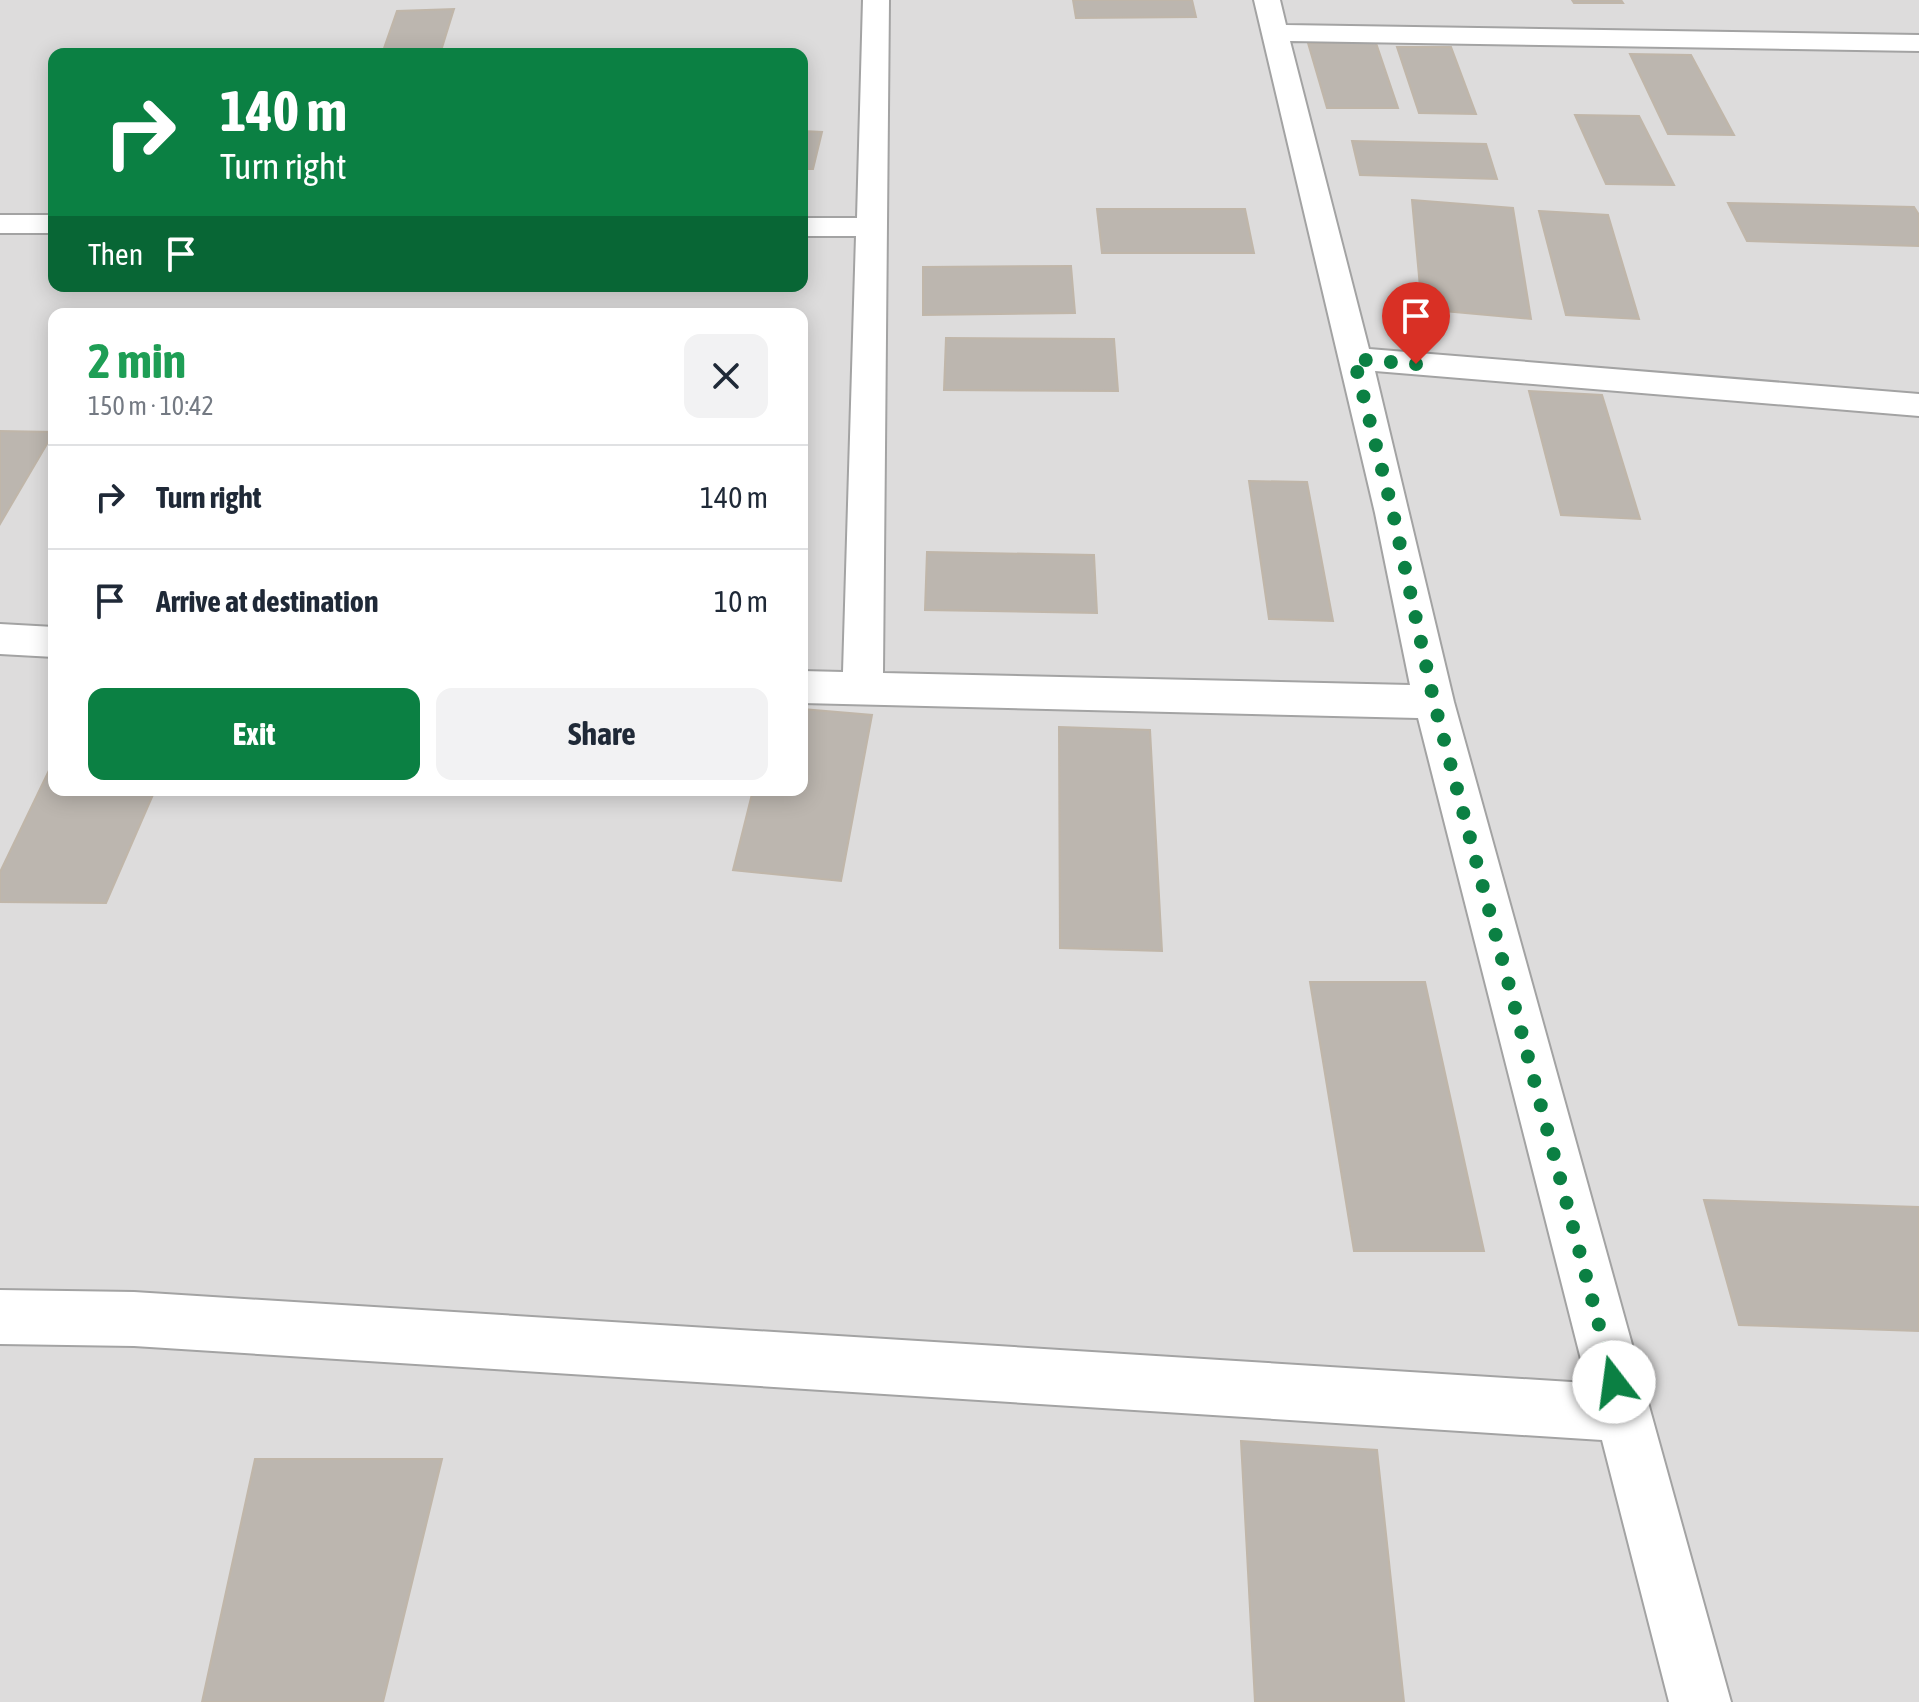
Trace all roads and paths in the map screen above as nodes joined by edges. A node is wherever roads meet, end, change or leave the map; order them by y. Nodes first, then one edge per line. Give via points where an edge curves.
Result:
1 (876, 0) edge
2 (1272, 16) edge
3 (1919, 43) edge
4 (0, 224) edge
5 (48, 224) edge
6 (808, 227) edge
7 (869, 227) junction
8 (1354, 359) junction
9 (1919, 405) edge
10 (0, 639) edge
11 (48, 642) edge
12 (808, 687) edge
13 (863, 691) junction
14 (1434, 702) junction
15 (0, 1317) edge
16 (1622, 1413) junction
17 (1700, 1702) edge

1 - 7 street
2 - 3 street
2 - 8 street
4 - 5 street
6 - 7 street
7 - 13 street
8 - 9 street
8 - 14 street
10 - 11 street
12 - 13 street
13 - 14 street
14 - 16 street
15 - 16 street via 134,1319
16 - 17 street

